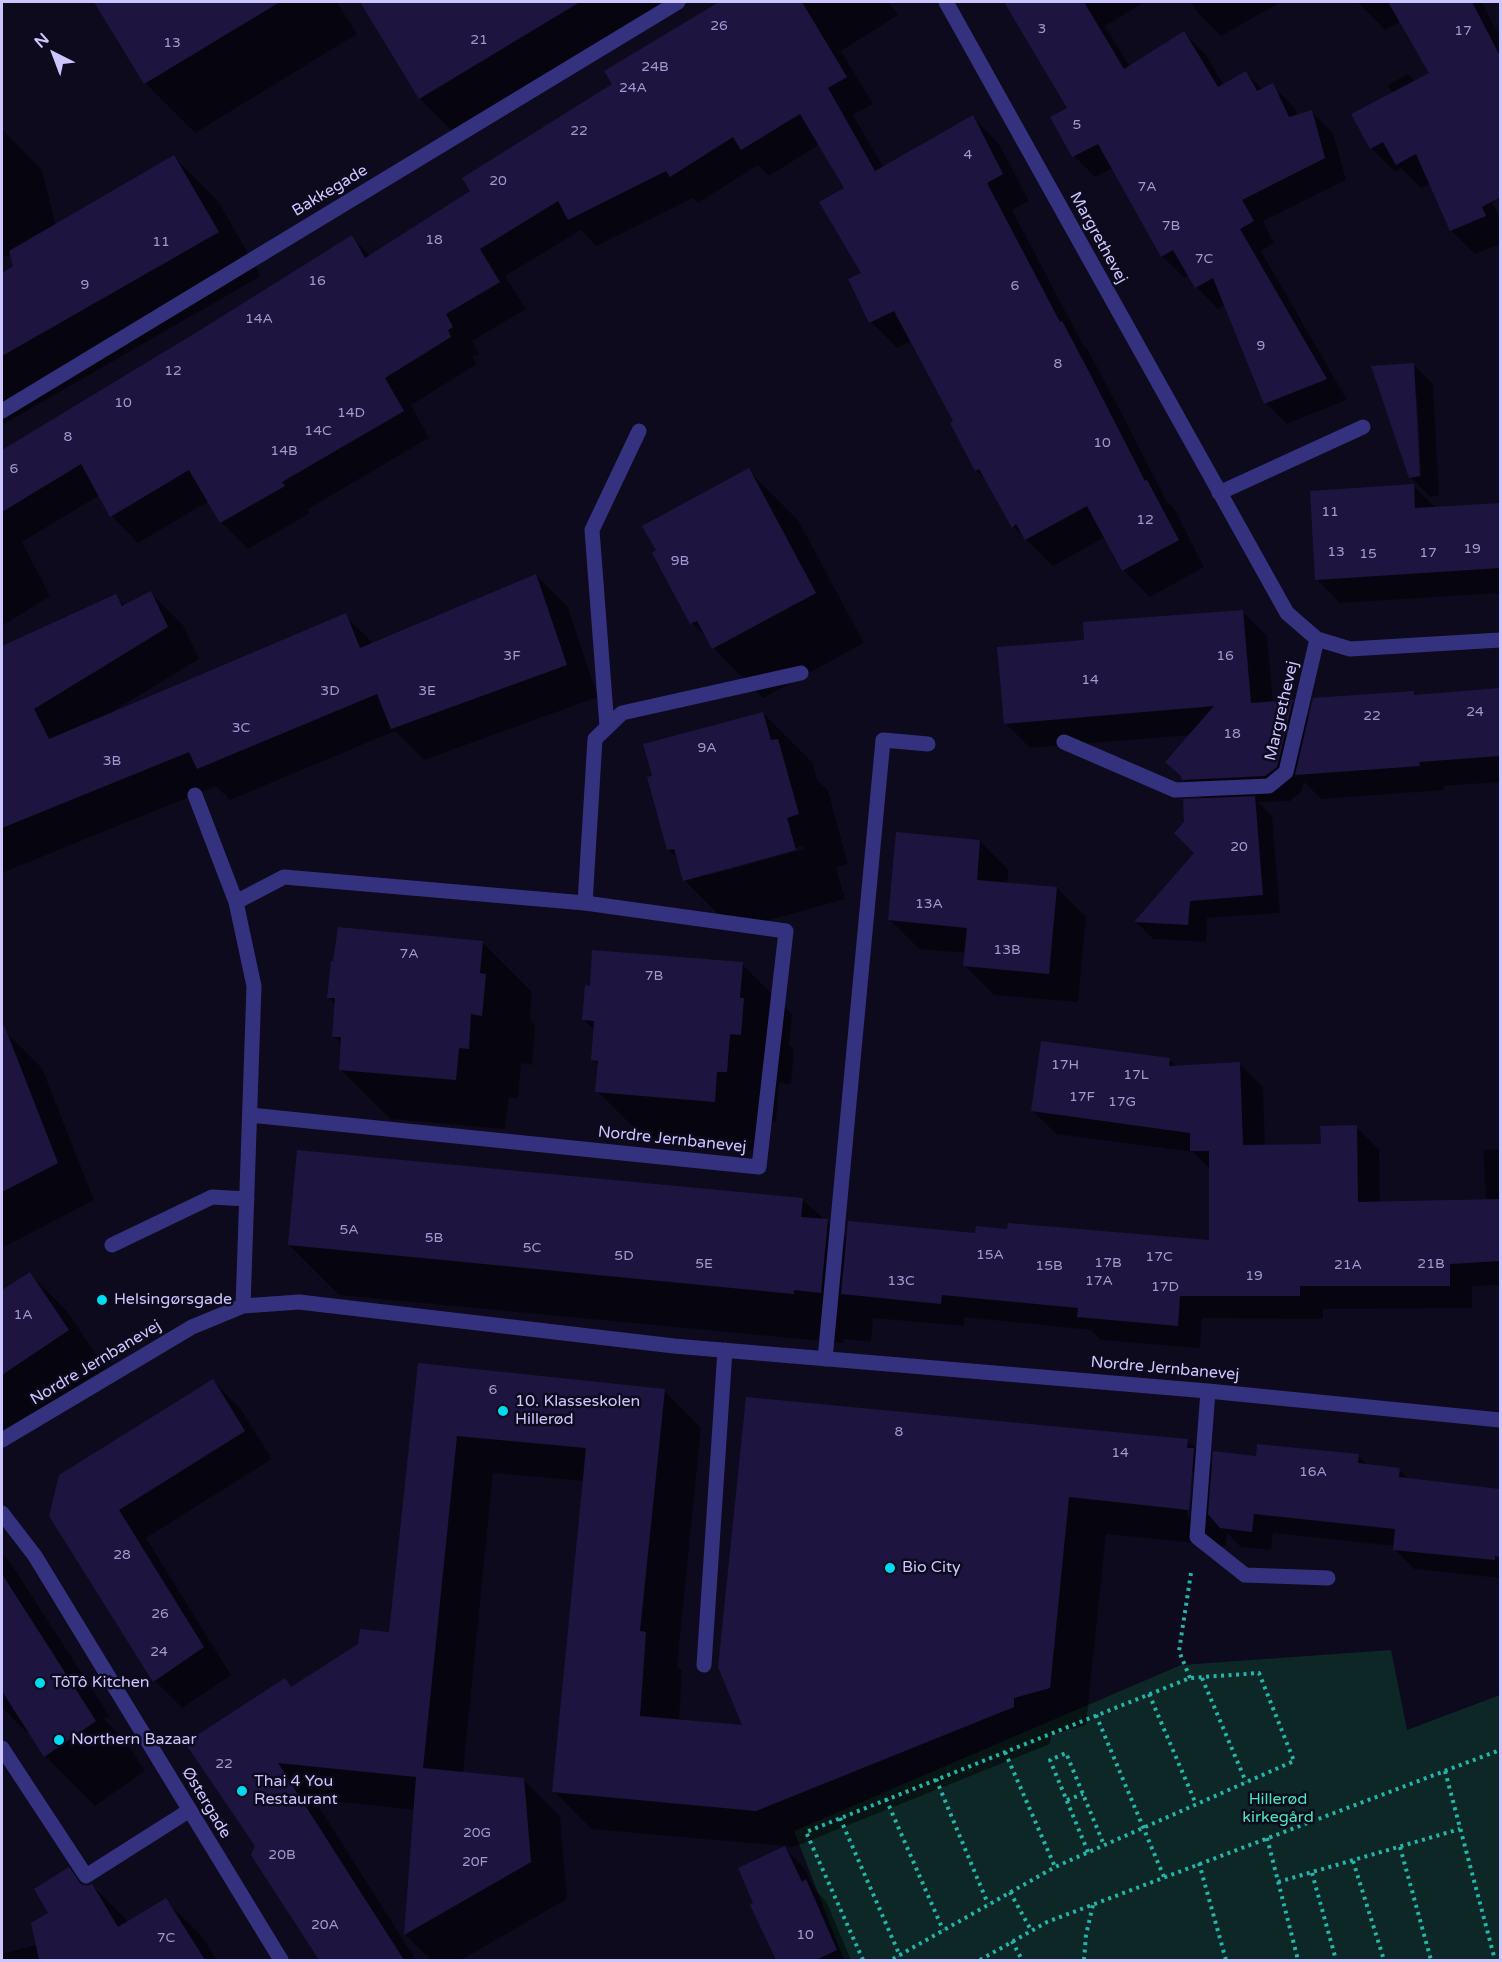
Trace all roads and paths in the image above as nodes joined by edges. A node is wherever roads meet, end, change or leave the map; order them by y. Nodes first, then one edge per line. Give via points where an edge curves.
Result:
1 (678, 2) edge
2 (946, 2) edge
3 (2, 411) edge
4 (1363, 427) dead end
5 (639, 431) dead end
6 (1219, 492) junction
7 (1317, 639) junction
8 (1500, 640) edge
9 (801, 673) dead end
10 (607, 728) junction
11 (1064, 742) dead end
12 (928, 744) dead end
13 (195, 795) dead end
14 (236, 902) junction
15 (585, 903) junction
16 (250, 1115) junction
17 (247, 1199) junction
18 (112, 1245) dead end
19 (243, 1306) junction
20 (725, 1350) junction
21 (825, 1359) junction
22 (1208, 1391) junction
23 (1500, 1420) edge
24 (2, 1440) edge
25 (2, 1514) edge
26 (1197, 1537) junction
27 (1328, 1578) dead end
28 (704, 1665) dead end
29 (1190, 1678) junction
30 (1202, 1678) junction
31 (1149, 1694) junction
32 (1096, 1715) junction
33 (2, 1748) edge
34 (1500, 1750) edge
35 (1004, 1751) junction
36 (1445, 1771) junction
37 (936, 1779) junction
38 (1246, 1782) junction
39 (1083, 1794) junction
40 (886, 1799) junction
41 (1067, 1800) junction
42 (1196, 1804) junction
43 (190, 1810) junction
44 (840, 1818) junction
45 (1143, 1827) junction
46 (1460, 1829) junction
47 (1267, 1838) junction
48 (1104, 1845) junction
49 (1400, 1848) junction
50 (1088, 1852) junction
51 (1353, 1861) junction
52 (1199, 1863) junction
53 (1055, 1866) junction
54 (1312, 1873) junction
55 (1164, 1877) junction
56 (1278, 1882) junction
57 (1010, 1892) junction
58 (988, 1904) junction
59 (1093, 1904) junction
60 (943, 1930) junction
61 (1031, 1930) junction
62 (1012, 1941) junction
63 (900, 1956) junction
64 (281, 1960) edge
65 (863, 1960) edge
66 (891, 1960) edge
67 (980, 1960) edge
68 (1022, 1960) edge
69 (1084, 1960) edge
70 (1226, 1960) edge
71 (1299, 1960) edge
72 (1335, 1960) edge
73 (1384, 1960) edge
74 (1431, 1960) edge
75 (1495, 1960) edge

1 - 3 street, Bakkegade
2 - 6 street, Margrethevej
4 - 6 street
5 - 10 street via 592,530
6 - 7 street, Margrethevej via 1287,613
7 - 8 street, Margrethevej via 1350,649
7 - 11 street, Margrethevej via 1286,772 1269,786 1174,790
9 - 10 street via 622,713
10 - 15 street via 595,740
12 - 21 street via 883,740
13 - 14 street
14 - 15 street, Nordre Jernbanevej via 284,877
14 - 16 street via 254,986
15 - 16 street, Nordre Jernbanevej via 786,931 759,1167
16 - 17 street
17 - 18 street via 212,1197
17 - 19 street
19 - 20 street, Nordre Jernbanevej via 299,1302
19 - 24 street, Nordre Jernbanevej via 192,1327
20 - 21 street, Nordre Jernbanevej
20 - 28 street
21 - 22 street, Nordre Jernbanevej
22 - 23 street, Nordre Jernbanevej
22 - 26 street
25 - 43 street, Østergade via 35,1556
26 - 27 street via 1245,1575
26 - 29 path via 1179,1651
29 - 30 path
29 - 31 path
30 - 38 path
30 - 38 path via 1259,1673 1294,1761
31 - 32 path
31 - 42 path
32 - 35 path
32 - 45 path
33 - 43 street via 86,1876
34 - 36 path
35 - 37 path
35 - 53 path
36 - 46 path
36 - 47 path
37 - 40 path
37 - 58 path
38 - 42 path
39 - 41 path
39 - 41 path via 1066,1753 1050,1760
39 - 48 path
40 - 44 path
40 - 60 path
41 - 50 path
42 - 45 path
43 - 64 street, Østergade
44 - 63 path
44 - 65 path via 806,1832
45 - 48 path
45 - 55 path
46 - 49 path
46 - 75 path
47 - 52 path
47 - 56 path
48 - 50 path
49 - 51 path
49 - 74 path
50 - 53 path
51 - 54 path
51 - 73 path
52 - 55 path
52 - 70 path
53 - 57 path
54 - 56 path
54 - 72 path
55 - 59 path
56 - 71 path
57 - 58 path
57 - 61 path
58 - 60 path
59 - 61 path
59 - 69 path
60 - 63 path
61 - 62 path
62 - 67 path
62 - 68 path
63 - 66 path

